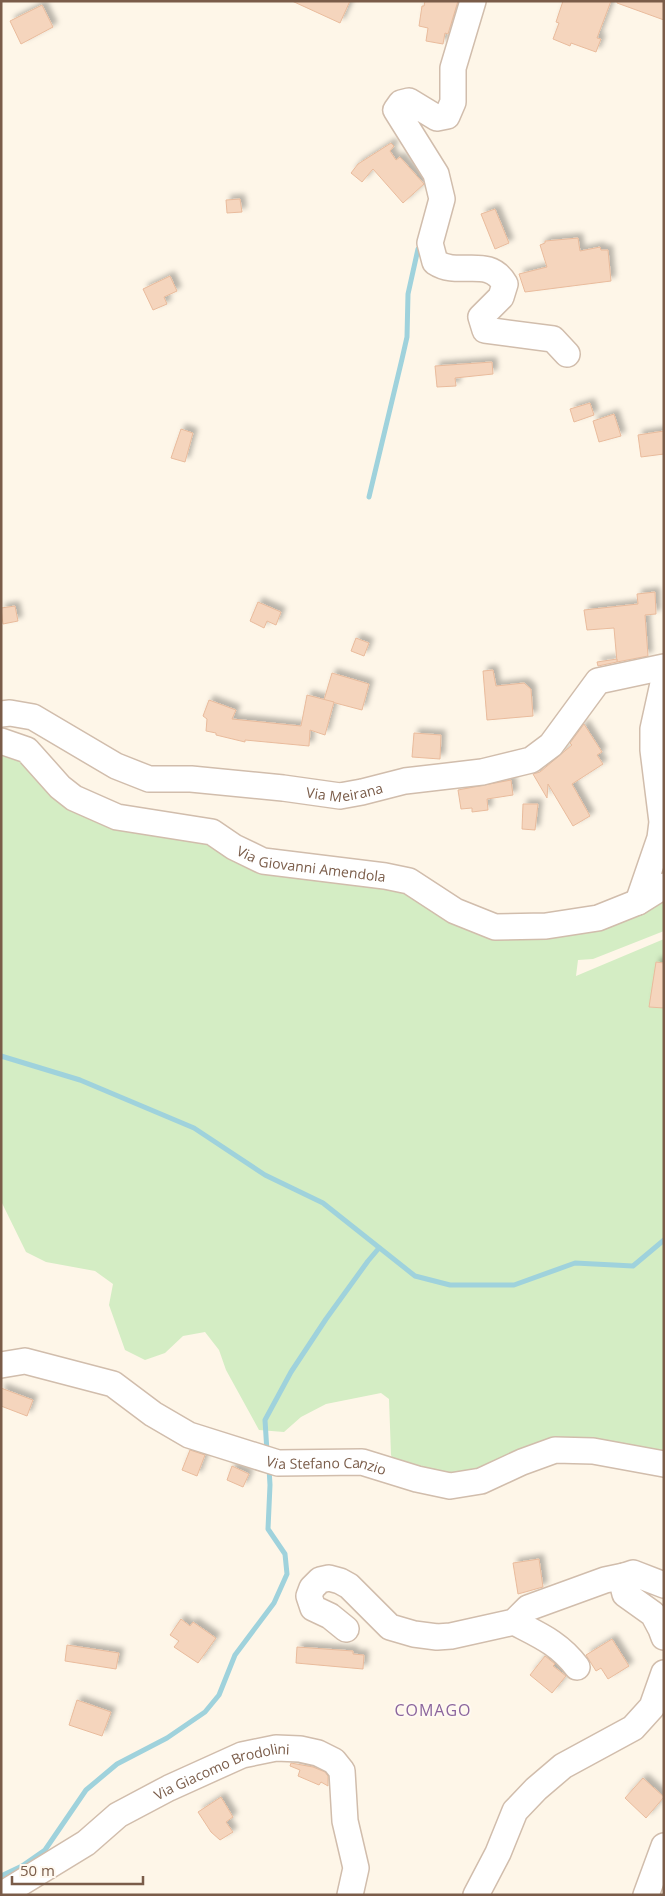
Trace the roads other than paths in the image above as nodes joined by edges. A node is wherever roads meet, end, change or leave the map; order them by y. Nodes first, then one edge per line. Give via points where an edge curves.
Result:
1 (473, 1) edge
2 (567, 354) dead end
3 (664, 667) edge
4 (664, 679) edge
5 (1, 714) edge
6 (1, 740) edge
7 (662, 838) edge
8 (664, 886) edge
9 (638, 902) junction
10 (1, 1365) edge
11 (664, 1464) edge
12 (624, 1576) junction
13 (664, 1585) edge
14 (514, 1622) junction
15 (346, 1629) dead end
16 (664, 1637) edge
17 (577, 1667) dead end
18 (664, 1673) edge
19 (664, 1846) edge
20 (2, 1895) edge
21 (350, 1895) edge
22 (476, 1895) edge
23 (646, 1895) edge

1 - 2 street via 453,68 453,102 446,116 437,118 409,101 396,110 436,174 442,199 430,243 435,262 443,268 490,270 500,275 506,284 501,297 481,317 485,330 552,339
3 - 5 street, Via Meirana via 598,681 551,745 531,760 482,772 405,781 340,796 191,778 148,779 116,766 33,717
4 - 7 street via 653,729
6 - 9 street, Via Giovanni Amendola via 27,750 74,798 118,817 212,832 263,862 409,881 456,912 495,927 546,926 598,918
7 - 9 street
8 - 9 street, Via Giovanni Amendola
10 - 11 street, Via Stefano Canzio via 25,1361 113,1384 153,1414 189,1435 278,1463 362,1462 450,1486 481,1481 555,1450 594,1451
12 - 13 street via 633,1573
12 - 14 street via 528,1608
12 - 16 street via 625,1594 653,1614
14 - 15 street via 451,1636 414,1634 390,1627 349,1586 329,1578 320,1580 309,1596 313,1608
14 - 17 street via 558,1645
18 - 22 street via 652,1707 633,1728 563,1766 515,1811 498,1854
19 - 23 street
20 - 21 street, Via Giacomo Brodolini via 86,1843 118,1815 242,1756 276,1748 318,1753 334,1761 342,1771 345,1821 356,1868

